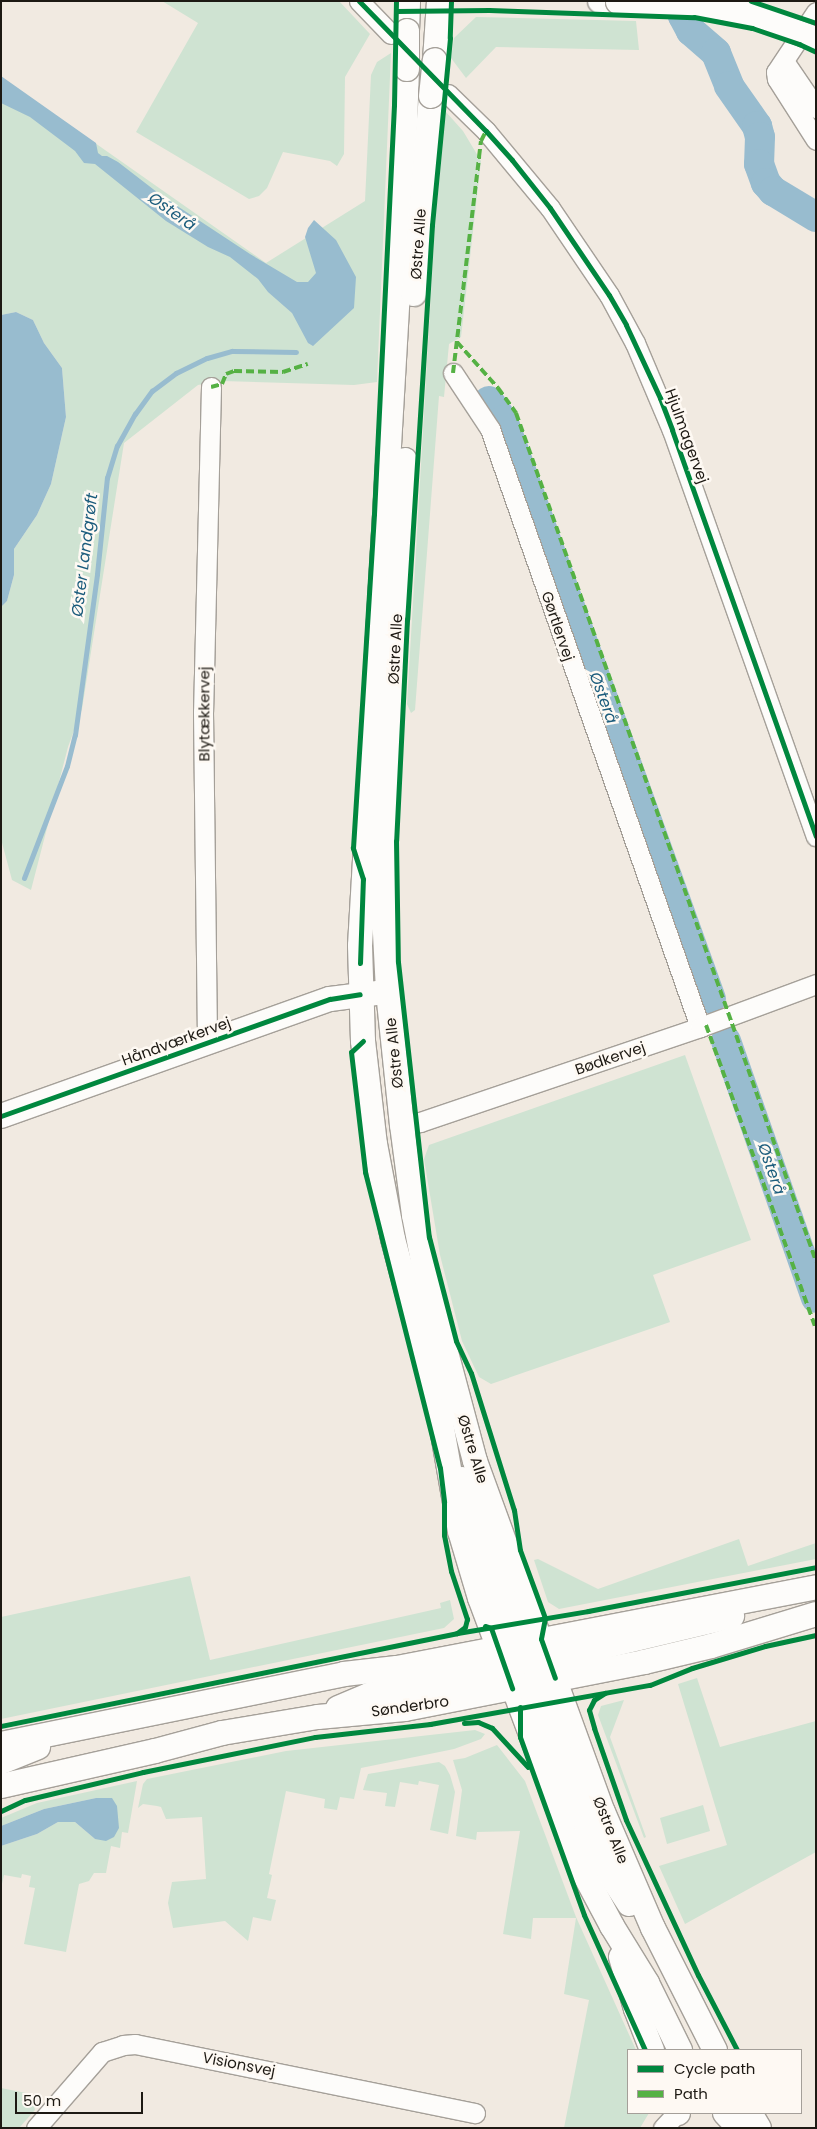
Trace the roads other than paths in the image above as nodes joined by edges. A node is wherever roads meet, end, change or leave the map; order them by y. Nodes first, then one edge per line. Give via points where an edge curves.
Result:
1 (359, 1) edge
2 (408, 1) edge
3 (439, 1) edge
4 (600, 1) edge
5 (618, 2) edge
6 (816, 12) edge
7 (399, 32) junction
8 (816, 39) edge
9 (784, 61) junction
10 (440, 95) junction
11 (816, 108) edge
12 (816, 140) edge
13 (453, 373) dead end
14 (211, 386) dead end
15 (816, 836) edge
16 (816, 984) edge
17 (388, 992) junction
18 (360, 994) junction
19 (700, 1027) junction
20 (212, 1041) junction
21 (1, 1116) edge
22 (402, 1125) junction
23 (816, 1587) edge
24 (816, 1614) edge
25 (527, 1663) junction
26 (83, 1728) junction
27 (1, 1744) edge
28 (1, 1762) edge
29 (1, 1786) edge
30 (612, 1926) junction
31 (652, 2049) edge
32 (680, 2049) edge
33 (713, 2049) edge
34 (475, 2113) dead end
35 (676, 2114) edge
36 (711, 2114) edge
37 (726, 2114) edge
38 (751, 2114) edge
39 (36, 2128) edge
40 (664, 2128) edge
41 (720, 2128) edge
42 (739, 2128) edge
43 (759, 2128) edge

1 - 7 street
2 - 7 street, Østre Alle
3 - 10 street, Østre Alle, bridge via 435,60
4 - 5 street
5 - 8 street, bridge via 722,8 755,16
6 - 9 street
7 - 18 street, Østre Alle, bridge via 406,69 400,248 362,887
9 - 11 street
9 - 12 street via 776,72 777,79
10 - 15 street, Hjulmagervej via 486,131 550,208 609,295 635,343 672,430
10 - 17 street, Østre Alle via 410,344 385,829 383,895
13 - 19 street, Gørtlervej via 490,429
14 - 20 street, Blytækkervej via 203,712 207,1026
16 - 19 street, Bødkervej
17 - 18 street, Håndværkervej
17 - 22 street, Østre Alle
18 - 20 street, Håndværkervej via 330,999
18 - 25 street, Østre Alle via 370,1108 383,1193 439,1411
19 - 22 street, Bødkervej via 420,1122
20 - 21 street, Håndværkervej
22 - 25 street, Østre Alle via 426,1277 461,1410 492,1511 532,1617
23 - 25 street, Sønderbro
24 - 25 street, Sønderbro via 672,1656
25 - 26 street, Sønderbro via 397,1668 344,1674
25 - 29 street, Sønderbro via 405,1709 318,1717 222,1733 155,1752
25 - 30 street, Østre Alle via 526,1722 580,1866
25 - 33 street, Østre Alle via 606,1820
26 - 27 street, Sønderbro
26 - 28 street
30 - 31 street via 636,2009
30 - 32 street, Østre Alle via 647,1983
34 - 39 street, Visionsvej via 123,2044 102,2052
35 - 40 street
36 - 41 street
37 - 42 street
38 - 43 street

